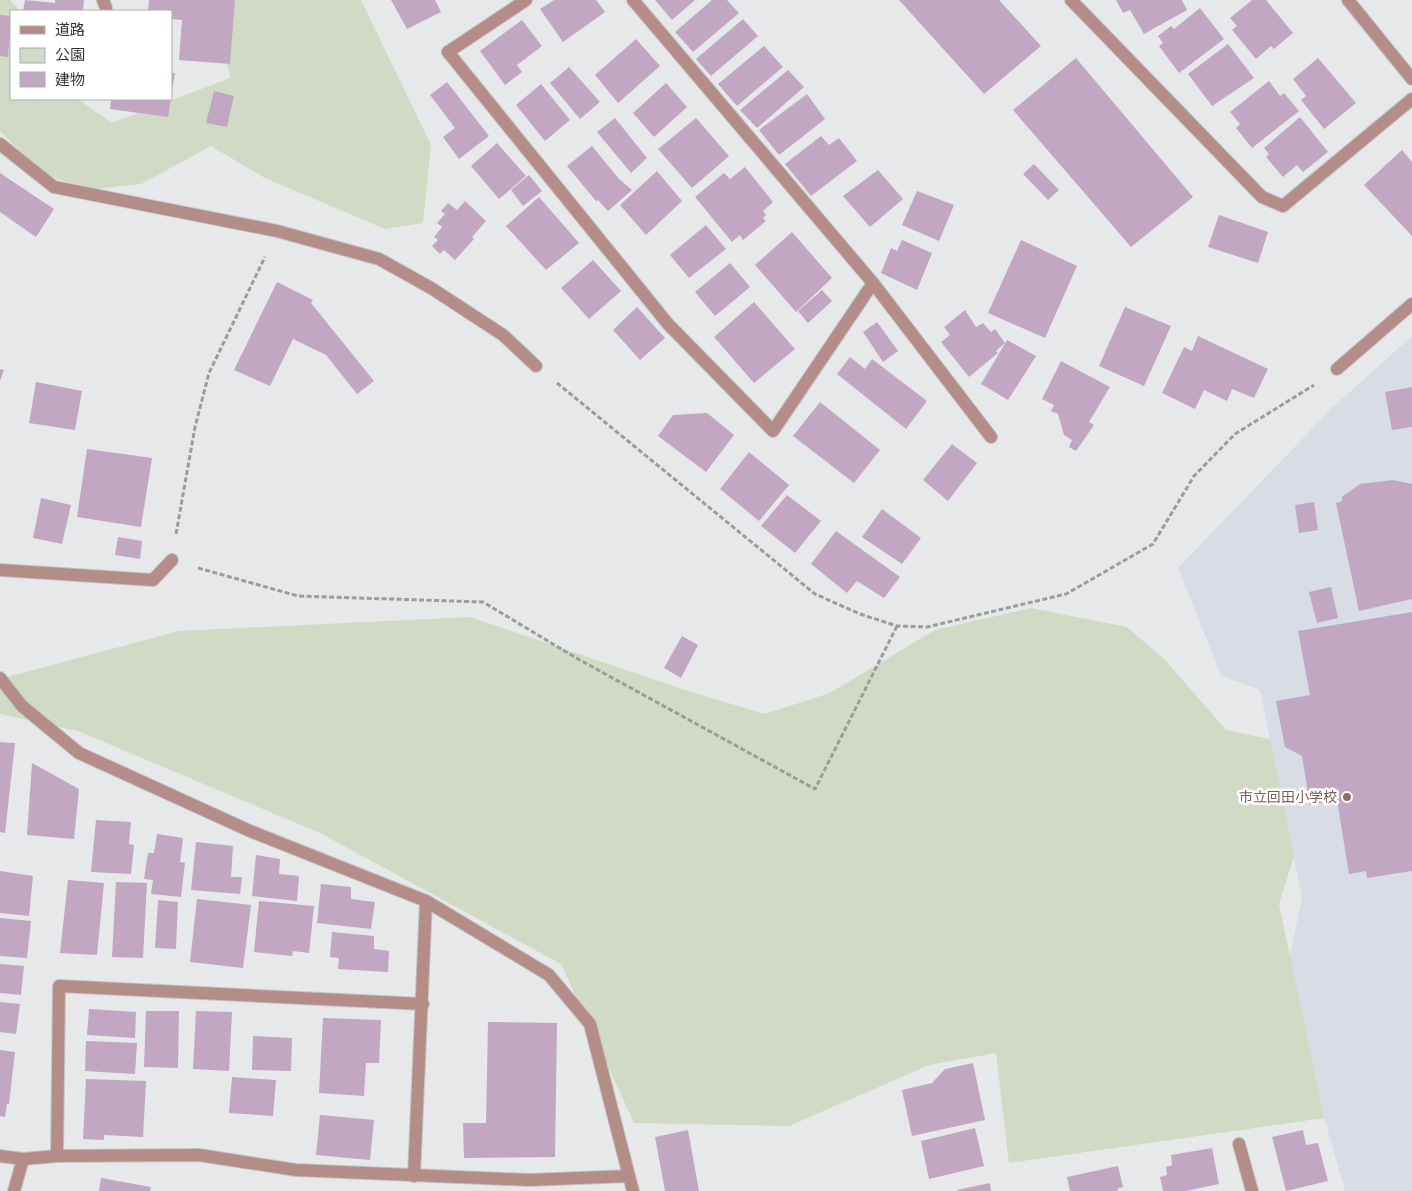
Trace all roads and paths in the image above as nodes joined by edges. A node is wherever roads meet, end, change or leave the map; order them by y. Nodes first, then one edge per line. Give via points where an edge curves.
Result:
1 (526, 0) edge
2 (633, 0) edge
3 (1071, 0) edge
4 (1348, 0) edge
5 (1412, 79) edge
6 (1412, 99) edge
7 (0, 144) edge
8 (277, 231) junction
9 (873, 283) junction
10 (1412, 304) edge
11 (536, 366) joint
12 (1337, 369) joint
13 (990, 436) dead end
14 (172, 560) junction
15 (0, 570) edge
16 (897, 626) junction
17 (0, 678) edge
18 (426, 902) junction
19 (423, 1004) junction
20 (1239, 1144) dead end
21 (0, 1156) edge
22 (57, 1156) junction
23 (23, 1159) junction
24 (414, 1176) junction
25 (629, 1176) junction
26 (14, 1191) edge
27 (633, 1191) edge
28 (1252, 1191) edge

1 - 9 street via 448,52 668,324 773,431
2 - 9 street
3 - 6 street via 1262,197 1283,206
4 - 5 street
7 - 8 street via 54,187
8 - 11 street via 379,259 503,335
8 - 14 path via 209,373 195,427
9 - 13 street
10 - 12 street
11 - 16 path via 815,594
12 - 16 path via 1235,434 1194,476 1152,544 1066,594 927,627
14 - 15 street via 153,580
14 - 16 path via 298,596 483,602 578,659 815,789
17 - 18 street via 22,706 79,753 250,831
18 - 19 street
18 - 25 street via 549,975 590,1024
19 - 22 street via 59,986
19 - 24 street
20 - 28 street
21 - 23 street
22 - 23 street
22 - 24 street via 199,1155 296,1170
23 - 26 street
24 - 25 street via 528,1180
25 - 27 street

